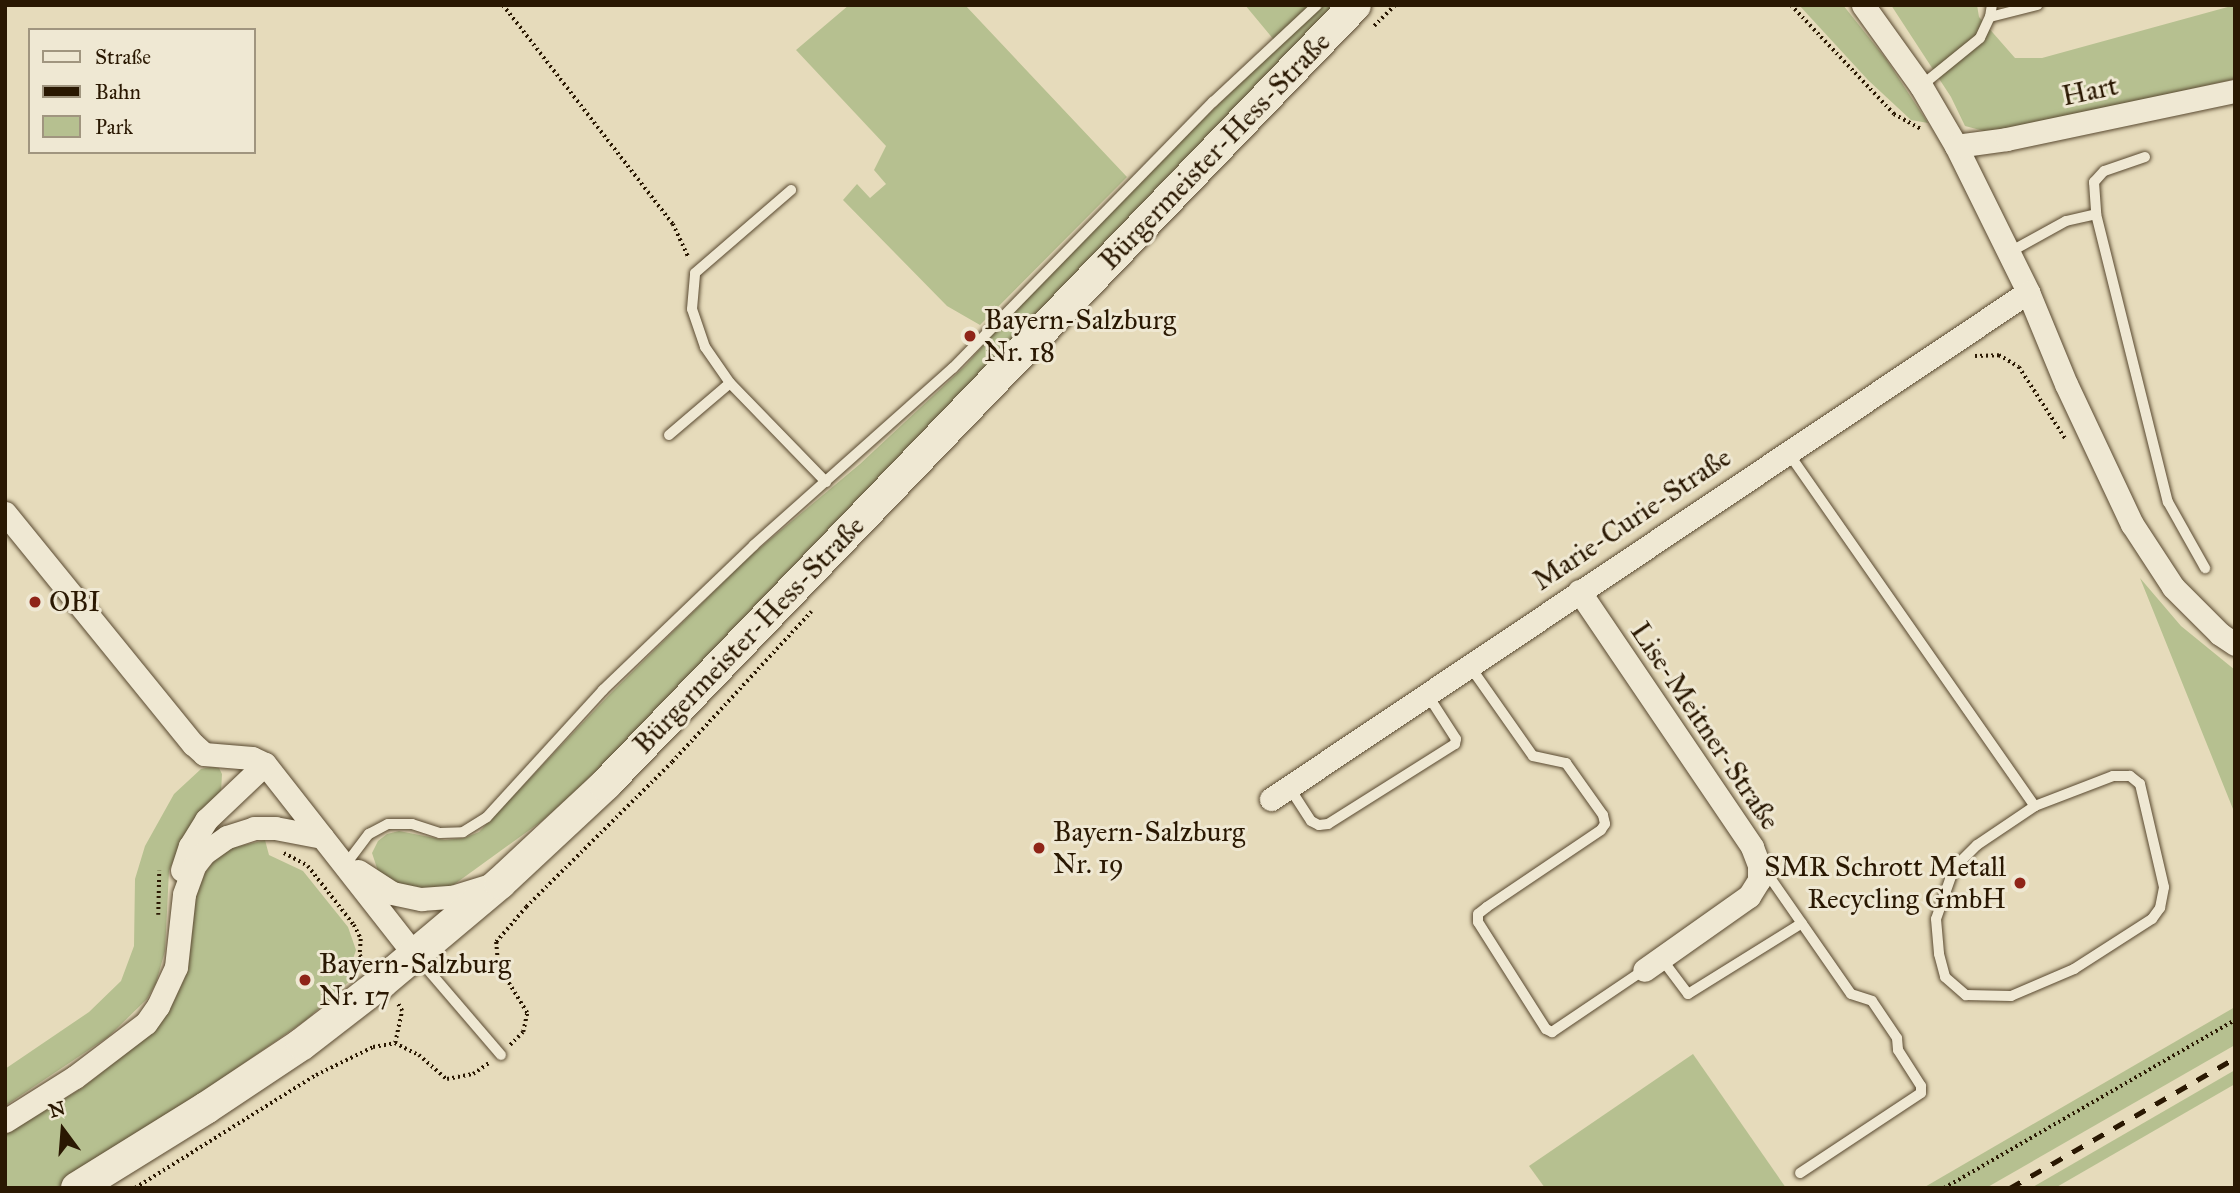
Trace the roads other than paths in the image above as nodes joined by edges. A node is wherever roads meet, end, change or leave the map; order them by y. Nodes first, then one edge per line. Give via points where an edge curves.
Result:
1 (1317, 5) edge
2 (1863, 5) edge
3 (2037, 5) edge
4 (1991, 11) edge
5 (1362, 18) edge
6 (1921, 86) junction
7 (2235, 91) edge
8 (1952, 138) junction
9 (2145, 158) dead end
10 (791, 190) dead end
11 (2096, 214) junction
12 (2008, 253) junction
13 (2028, 292) junction
14 (730, 383) junction
15 (669, 435) dead end
16 (1787, 451) junction
17 (826, 482) junction
18 (5, 513) edge
19 (2205, 568) dead end
20 (1579, 591) junction
21 (2235, 644) edge
22 (1469, 665) junction
23 (1427, 694) junction
24 (265, 764) junction
25 (1280, 793) joint
26 (2035, 806) junction
27 (322, 838) junction
28 (345, 864) junction
29 (1759, 873) junction
30 (500, 883) junction
31 (184, 894) junction
32 (1802, 923) junction
33 (415, 955) junction
34 (1652, 964) junction
35 (501, 1055) road end
36 (5, 1121) edge
37 (1800, 1173) dead end
38 (77, 1188) edge

1 - 17 lane via 1213,102 953,368
2 - 6 street
3 - 4 lane
4 - 6 lane via 1980,38
5 - 30 main road, Bürgermeister-Hess-Straße via 605,785
6 - 8 street
7 - 8 street, Hart via 2007,139
8 - 12 street
9 - 11 lane via 2104,171 2094,182
10 - 14 lane via 695,273 692,309 705,346
11 - 12 lane via 2066,221
11 - 19 lane via 2168,502
12 - 13 street
13 - 16 street, Marie-Curie-Straße
13 - 21 street via 2132,524 2155,563 2192,608
14 - 15 lane
14 - 17 lane
16 - 20 street, Marie-Curie-Straße
16 - 26 lane
17 - 28 lane via 603,690 487,817 463,832 388,824 369,834
18 - 24 street via 193,744 204,754 252,758
20 - 22 street, Marie-Curie-Straße
20 - 29 street, Lise-Meitner-Straße via 1752,847
22 - 23 street, Marie-Curie-Straße
22 - 34 lane via 1533,757 1566,763 1603,814 1605,824 1487,907 1478,914 1478,922 1552,1032
23 - 25 street, Marie-Curie-Straße
23 - 25 lane via 1455,744 1328,824 1311,821
24 - 27 street
24 - 31 street via 197,832 183,861
26 - 26 lane via 1977,845 1954,868 1936,919 1939,954 1945,977 1966,995 2011,996 2074,969 2152,919 2160,908 2164,887 2140,784 2130,776 2113,776
27 - 28 street
27 - 31 street via 266,828 240,832 215,844 194,866
28 - 30 street via 392,893 421,899 452,897
28 - 33 street
29 - 32 lane via 1771,879
29 - 34 street, Lise-Meitner-Straße via 1749,896
30 - 33 main road, Bürgermeister-Hess-Straße
31 - 36 street via 176,967 146,1023 75,1077
32 - 34 lane via 1688,995
32 - 37 lane via 1851,994 1872,1001 1897,1038 1898,1050 1921,1093
33 - 35 lane
33 - 38 main road, Bürgermeister-Hess-Straße via 281,1058

